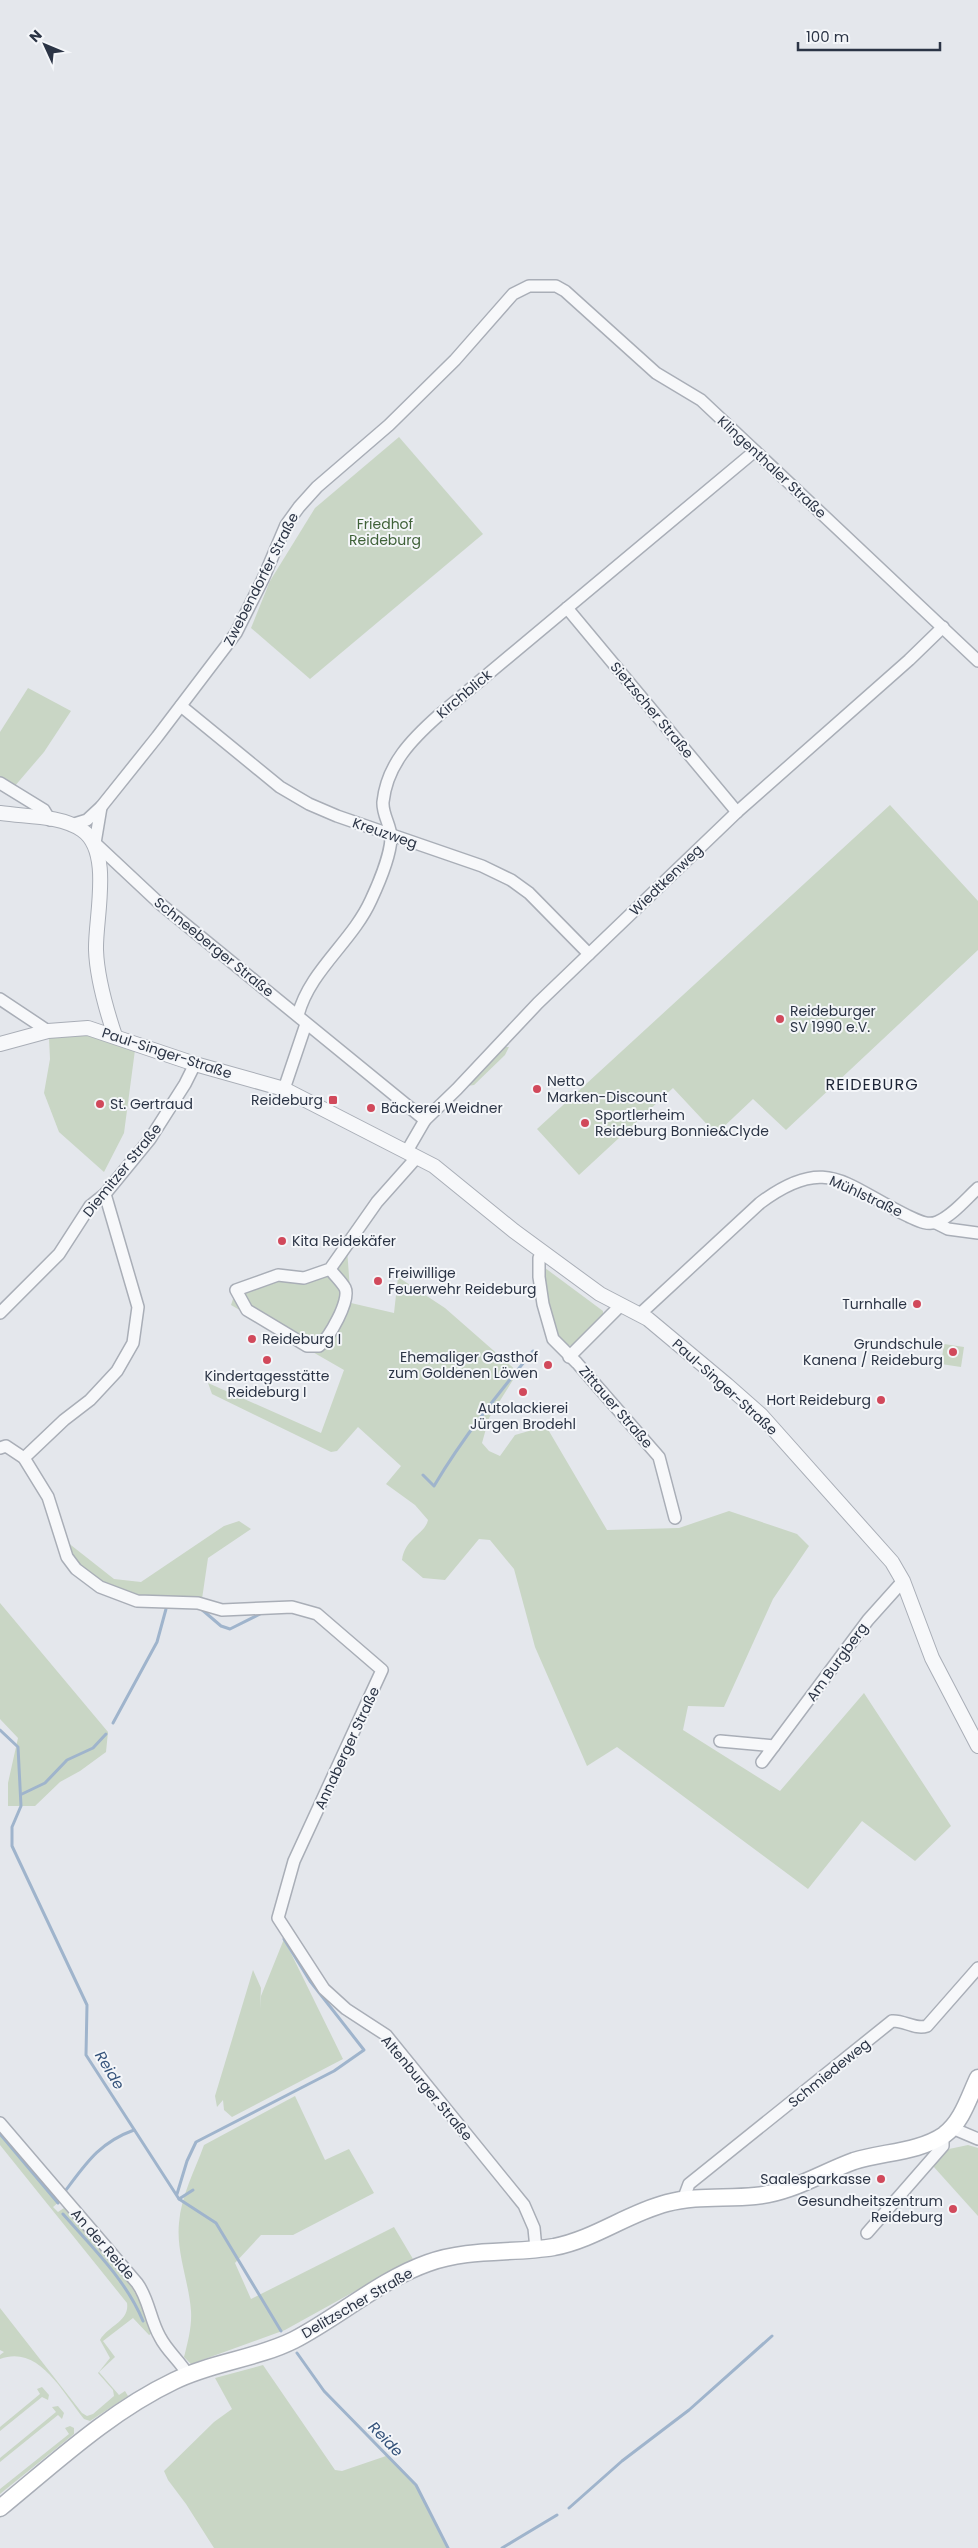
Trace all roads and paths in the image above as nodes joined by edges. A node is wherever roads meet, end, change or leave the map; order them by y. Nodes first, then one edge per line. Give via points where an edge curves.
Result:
1 (556, 286) joint
2 (755, 451) junction
3 (567, 608) junction
4 (943, 628) junction
5 (978, 661) edge
6 (181, 706) junction
7 (0, 783) edge
8 (101, 807) junction
9 (737, 812) junction
10 (0, 814) edge
11 (50, 820) junction
12 (71, 825) junction
13 (391, 835) junction
14 (95, 843) junction
15 (589, 954) junction
16 (0, 999) edge
17 (302, 1019) junction
18 (48, 1031) junction
19 (115, 1036) junction
20 (0, 1044) edge
21 (195, 1064) junction
22 (284, 1089) junction
23 (425, 1120) junction
24 (412, 1154) junction
25 (978, 1188) edge
26 (105, 1194) junction
27 (936, 1222) junction
28 (978, 1233) edge
29 (543, 1253) junction
30 (330, 1269) junction
31 (620, 1306) junction
32 (0, 1313) edge
33 (640, 1314) junction
34 (569, 1357) junction
35 (35, 1446) junction
36 (3, 1447) edge
37 (24, 1458) junction
38 (675, 1518) dead end
39 (903, 1581) junction
40 (720, 1741) dead end
41 (774, 1746) junction
42 (978, 1746) edge
43 (762, 1762) dead end
44 (278, 1918) joint
45 (978, 1968) edge
46 (978, 2078) edge
47 (0, 2123) edge
48 (948, 2131) junction
49 (975, 2135) edge
50 (683, 2200) junction
51 (867, 2233) dead end
52 (536, 2249) junction
53 (188, 2375) junction
54 (0, 2508) edge

1 - 2 street, Klingenthaler Straße via 584,305 656,373 701,400
1 - 6 street, Zwebendorfer Straße via 529,286 513,294 455,360 299,507 277,544 236,633
2 - 3 street, Kirchblick
2 - 4 street, Klingenthaler Straße
3 - 9 street, Sietzscher Straße
3 - 13 street, Kirchblick via 439,715 403,751 394,766 383,801
4 - 5 street, Klingenthaler Straße
4 - 9 street, Wiedtkenweg
6 - 8 street, Zwebendorfer Straße
6 - 13 street, Kreuzweg via 289,793 337,816
7 - 11 street via 44,810
8 - 12 street, Zwebendorfer Straße via 87,820
8 - 14 street, Zwebendorfer Straße
9 - 15 street, Wiedtkenweg
10 - 11 street, Schneeberger Straße
11 - 12 street, Schneeberger Straße
12 - 14 street, Schneeberger Straße
13 - 15 street, Kreuzweg via 482,866 511,880 529,892
13 - 17 street, Kirchblick via 378,883 363,916 306,991
14 - 17 street, Schneeberger Straße via 158,902
14 - 19 street, Zwebendorfer Straße via 100,888 98,970
15 - 23 street, Wiedtkenweg
16 - 18 street
17 - 22 street
17 - 23 street, Schneeberger Straße
18 - 19 street, Paul-Singer-Straße via 88,1028
18 - 20 street, Paul-Singer-Straße
19 - 21 street, Paul-Singer-Straße
21 - 22 street, Paul-Singer-Straße
21 - 26 street, Diemitzer Straße via 150,1139
22 - 24 street, Paul-Singer-Straße
23 - 24 street, Wiedtkenweg
24 - 29 street, Paul-Singer-Straße via 440,1170
24 - 30 street
25 - 27 street
26 - 32 street, Diemitzer Straße via 90,1206 59,1254
26 - 35 street via 138,1307 133,1343 117,1371 90,1400
27 - 28 street, Mühlstraße via 948,1229
27 - 33 street, Mühlstraße via 919,1222 833,1178 799,1180 760,1203
29 - 31 street, Paul-Singer-Straße
29 - 34 street, Zittauer Straße via 539,1258 539,1277 548,1325 553,1339
30 - 30 street via 304,1278 278,1275 236,1290 247,1310 306,1346 319,1346 328,1336 346,1294
31 - 33 street, Paul-Singer-Straße
31 - 34 street
33 - 39 street, Paul-Singer-Straße via 761,1415 865,1530 892,1562
34 - 38 street, Zittauer Straße via 659,1456
35 - 36 street
35 - 37 street
36 - 37 street, Annaberger Straße
37 - 44 street, Annaberger Straße via 48,1497 67,1557 76,1569 100,1587 137,1601 153,1603 198,1603 222,1610 305,1609 317,1614 382,1670 294,1861
39 - 41 street, Am Burgberg via 868,1620
39 - 42 street, Paul-Singer-Straße via 932,1658
40 - 41 street
41 - 43 street, Am Burgberg
44 - 52 street, Altenburger Straße via 324,1989 346,2009 386,2035 524,2205 534,2228
45 - 50 street, Schmiedeweg via 927,2026 920,2028 892,2022 689,2184
46 - 48 main road
47 - 53 street, An der Reide via 140,2287 160,2338
48 - 49 street
48 - 50 main road, Delitzscher Straße via 916,2146 857,2160 776,2193
48 - 51 street via 944,2146
50 - 52 main road, Delitzscher Straße via 656,2207 590,2236
52 - 53 main road, Delitzscher Straße via 473,2252 428,2263 395,2278 289,2342
53 - 54 main road, Delitzscher Straße via 113,2418

